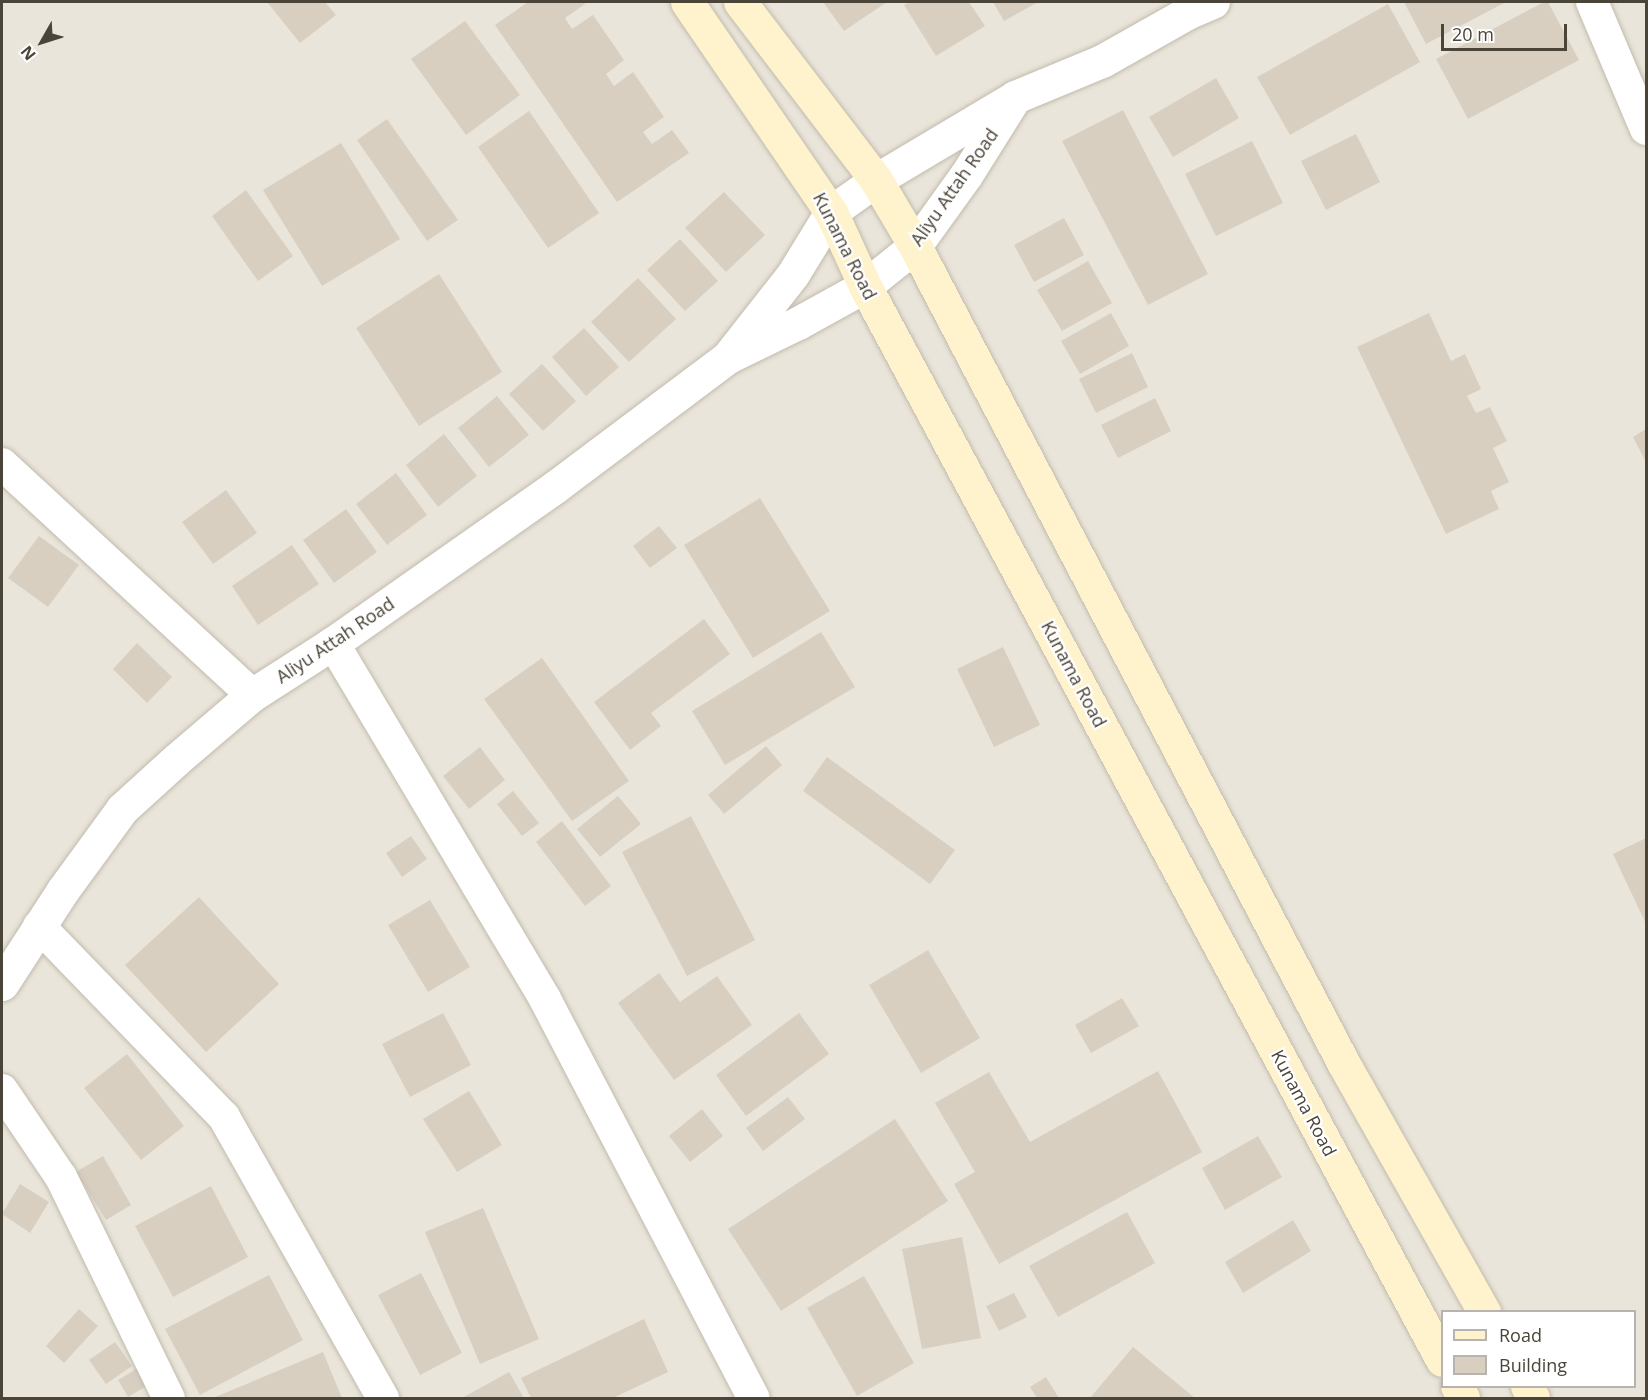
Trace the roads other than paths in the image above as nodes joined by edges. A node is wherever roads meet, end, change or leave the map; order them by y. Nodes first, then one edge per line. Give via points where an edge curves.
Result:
1 (687, 2) edge
2 (740, 2) edge
3 (1213, 2) edge
4 (1592, 2) edge
5 (1015, 97) junction
6 (1647, 129) edge
7 (876, 180) junction
8 (831, 212) junction
9 (915, 246) junction
10 (865, 286) junction
11 (728, 357) junction
12 (2, 464) edge
13 (333, 643) junction
14 (252, 695) junction
15 (39, 926) junction
16 (2, 984) edge
17 (2, 1090) edge
18 (1483, 1310) edge
19 (1441, 1356) edge
20 (169, 1398) edge
21 (383, 1398) edge
22 (754, 1398) edge

1 - 8 main road, Kunama Road
2 - 7 main road
3 - 5 street, Aliyu Attah Road via 1102,61
4 - 6 street
5 - 7 street, Aliyu Attah Road
5 - 9 street, Aliyu Attah Road
7 - 8 street, Aliyu Attah Road
7 - 9 main road
8 - 10 main road, Kunama Road
8 - 11 street, Aliyu Attah Road via 793,274
9 - 10 street, Aliyu Attah Road
9 - 18 main road via 1345,1066
10 - 11 street, Aliyu Attah Road
10 - 19 main road, Kunama Road
11 - 13 street, Aliyu Attah Road via 555,487
12 - 14 street
13 - 14 street, Aliyu Attah Road
13 - 22 street via 545,999
14 - 15 street, Aliyu Attah Road via 122,809
15 - 16 street, Aliyu Attah Road
15 - 21 street via 224,1117
17 - 20 street via 61,1176

